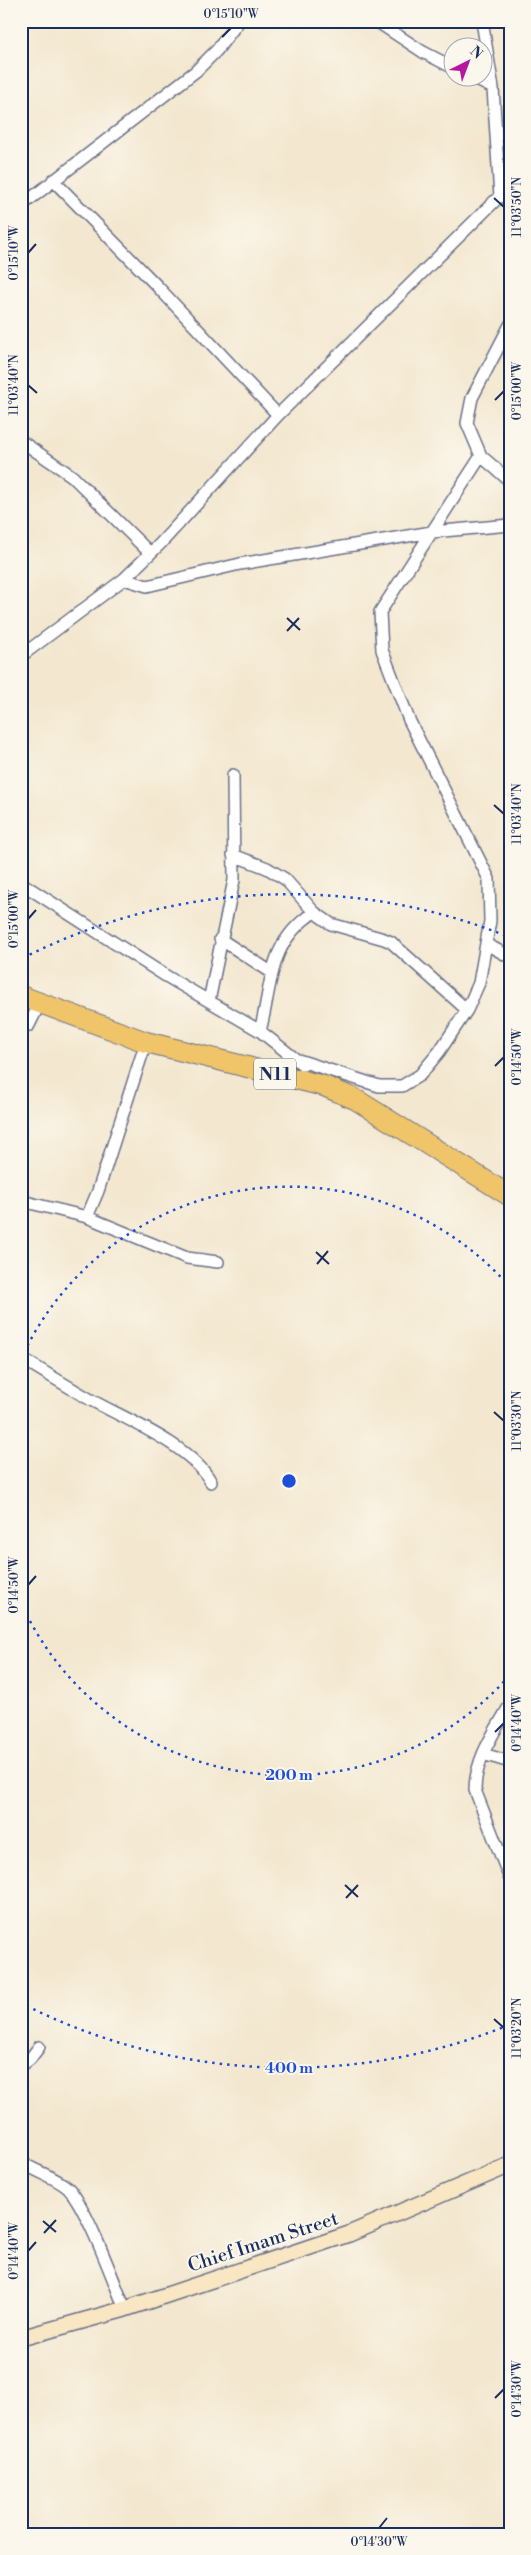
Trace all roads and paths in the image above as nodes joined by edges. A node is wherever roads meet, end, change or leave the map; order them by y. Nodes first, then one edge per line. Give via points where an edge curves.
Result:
1 (240, 21) edge
2 (376, 21) edge
3 (482, 21) edge
4 (485, 38) edge
5 (444, 63) edge
6 (493, 88) edge
7 (53, 180) junction
8 (510, 186) edge
9 (500, 197) junction
10 (21, 206) edge
11 (510, 325) edge
12 (278, 415) junction
13 (21, 441) edge
14 (482, 456) junction
15 (510, 481) edge
16 (510, 525) edge
17 (432, 532) junction
18 (150, 553) junction
19 (124, 579) junction
20 (22, 655) edge
21 (233, 775) dead end
22 (234, 856) junction
23 (21, 883) edge
24 (314, 912) junction
25 (220, 939) junction
26 (486, 944) junction
27 (510, 957) edge
28 (271, 972) junction
29 (21, 996) edge
30 (209, 1001) junction
31 (40, 1003) junction
32 (467, 1010) junction
33 (21, 1026) edge
34 (260, 1031) junction
35 (146, 1042) junction
36 (298, 1060) junction
37 (324, 1086) junction
38 (510, 1196) edge
39 (21, 1202) edge
40 (87, 1217) junction
41 (218, 1262) dead end
42 (21, 1358) edge
43 (211, 1482) dead end
44 (510, 1705) edge
45 (483, 1754) junction
46 (510, 1762) edge
47 (510, 1879) edge
48 (39, 2047) dead end
49 (21, 2066) edge
50 (21, 2162) edge
51 (510, 2165) edge
52 (125, 2309) junction
53 (21, 2338) edge

1 - 7 street via 196,72
2 - 5 street
3 - 4 street
6 - 9 street
7 - 10 street
7 - 12 street
8 - 9 street
9 - 12 street
11 - 14 street via 468,408 467,422
12 - 18 street
13 - 18 street via 72,476
14 - 15 street
14 - 17 street
16 - 17 street
17 - 19 street via 240,564 147,586
17 - 26 street via 380,612 382,650 409,720 489,879 490,921
18 - 19 street
19 - 20 street
21 - 22 street
22 - 24 street via 267,868 285,879
22 - 25 street via 232,898
23 - 30 street
24 - 28 street via 290,932
24 - 32 street via 332,924 391,942
25 - 28 street
25 - 30 street
26 - 27 street
26 - 32 street via 479,983
28 - 34 street
29 - 31 highway, N11
30 - 34 street
31 - 33 street via 30,1026
31 - 35 highway, N11
32 - 36 street via 420,1075 402,1086 379,1086
34 - 36 street
35 - 37 highway, N11
35 - 40 street
36 - 37 street
37 - 38 highway, N11 via 355,1099
39 - 40 street
40 - 41 street via 187,1258
42 - 43 street via 166,1441 205,1471
44 - 45 street
45 - 46 street
45 - 47 street via 475,1775 475,1790
48 - 49 street
50 - 52 street via 68,2189 83,2211
51 - 52 street, Chief Imam Street via 349,2234
52 - 53 street, Chief Imam Street

